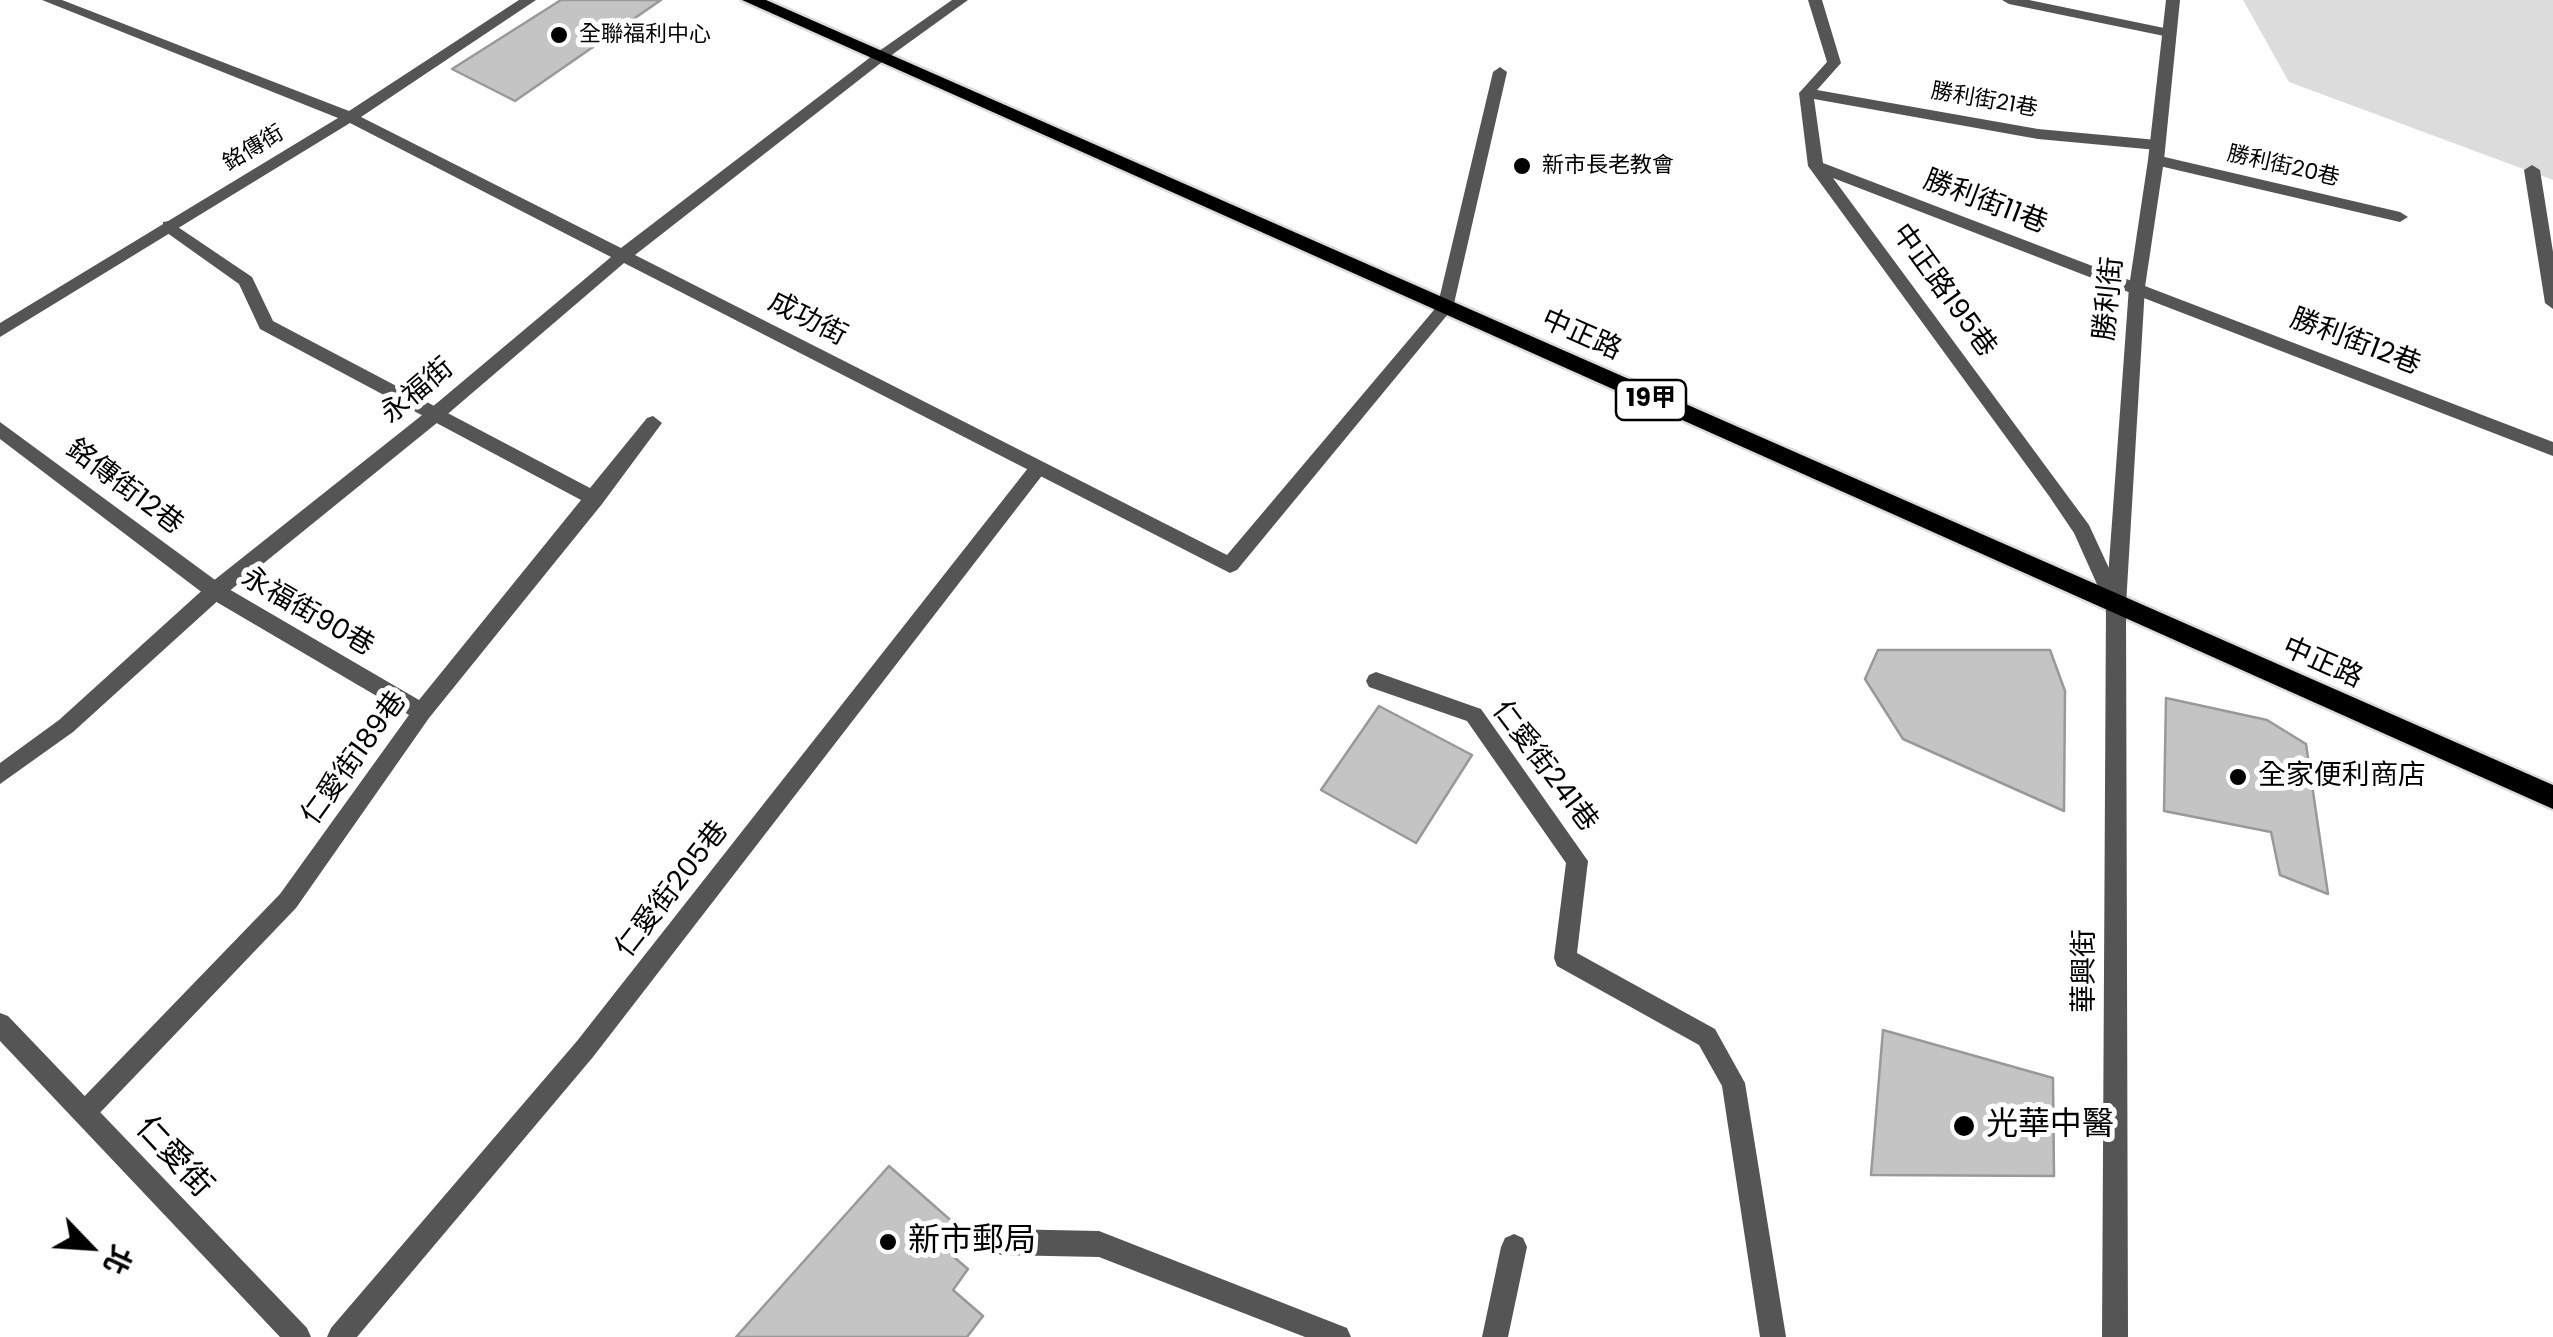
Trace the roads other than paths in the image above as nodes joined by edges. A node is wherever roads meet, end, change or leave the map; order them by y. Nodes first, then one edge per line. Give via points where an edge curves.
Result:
1 (50, 0) edge
2 (529, 0) edge
3 (751, 0) edge
4 (960, 0) edge
5 (1816, 0) edge
6 (2009, 0) edge
7 (2173, 0) edge
8 (2169, 32) junction
9 (877, 59) junction
10 (1500, 72) dead end
11 (1806, 93) junction
12 (350, 117) junction
13 (2156, 153) junction
14 (1816, 166) junction
15 (2532, 170) dead end
16 (2400, 217) dead end
17 (169, 226) junction
18 (621, 257) junction
19 (2136, 287) junction
20 (2553, 302) edge
21 (1445, 308) junction
22 (0, 331) edge
23 (437, 413) junction
24 (653, 423) dead end
25 (0, 429) edge
26 (2553, 449) edge
27 (1038, 468) junction
28 (595, 499) junction
29 (215, 591) junction
30 (2116, 606) junction
31 (1376, 681) dead end
32 (422, 712) junction
33 (0, 775) edge
34 (2549, 801) edge
35 (0, 1024) edge
36 (85, 1112) junction
37 (1001, 1242) dead end
38 (1514, 1247) dead end
39 (298, 1337) edge
40 (340, 1337) edge
41 (1338, 1337) edge
42 (1495, 1337) edge
43 (1773, 1337) edge
44 (2116, 1337) edge

1 - 12 street, 成功街
2 - 12 street, 銘傳街
3 - 9 main road, 中正路 / 19甲
4 - 9 street, 永福街
5 - 11 street via 1834,63
6 - 8 street
7 - 8 street, 勝利街
8 - 13 street, 勝利街
9 - 18 street, 永福街
9 - 21 main road, 中正路 / 19甲
10 - 21 street
11 - 13 street, 勝利街21巷
11 - 14 street, 中正路195巷
12 - 17 street, 銘傳街
12 - 18 street, 成功街
13 - 16 street, 勝利街20巷
13 - 19 street, 勝利街
14 - 19 street, 勝利街11巷
14 - 30 street, 中正路195巷 via 2056,491 2082,530
15 - 20 street
17 - 22 street, 銘傳街
17 - 23 street via 246,281 266,325
18 - 23 street, 永福街
18 - 27 street, 成功街
19 - 26 street, 勝利街12巷
19 - 30 street, 勝利街
21 - 27 street, 成功街 via 1230,565
21 - 30 main road, 中正路 / 19甲
23 - 28 street
23 - 29 street, 永福街
24 - 28 street, 仁愛街189巷
25 - 29 street, 銘傳街12巷
27 - 40 street, 仁愛街205巷 via 586,1050
28 - 32 street, 仁愛街189巷
29 - 32 street, 永福街90巷
29 - 33 street, 永福街 via 66,726
30 - 34 main road, 中正路 / 19甲
30 - 44 street, 華興街
31 - 43 street, 仁愛街241巷 via 1474,715 1577,861 1565,958 1708,1037 1733,1083
32 - 36 street, 仁愛街189巷 via 288,901
35 - 36 street, 仁愛街
36 - 39 street, 仁愛街
37 - 41 street via 1099,1244
38 - 42 street

